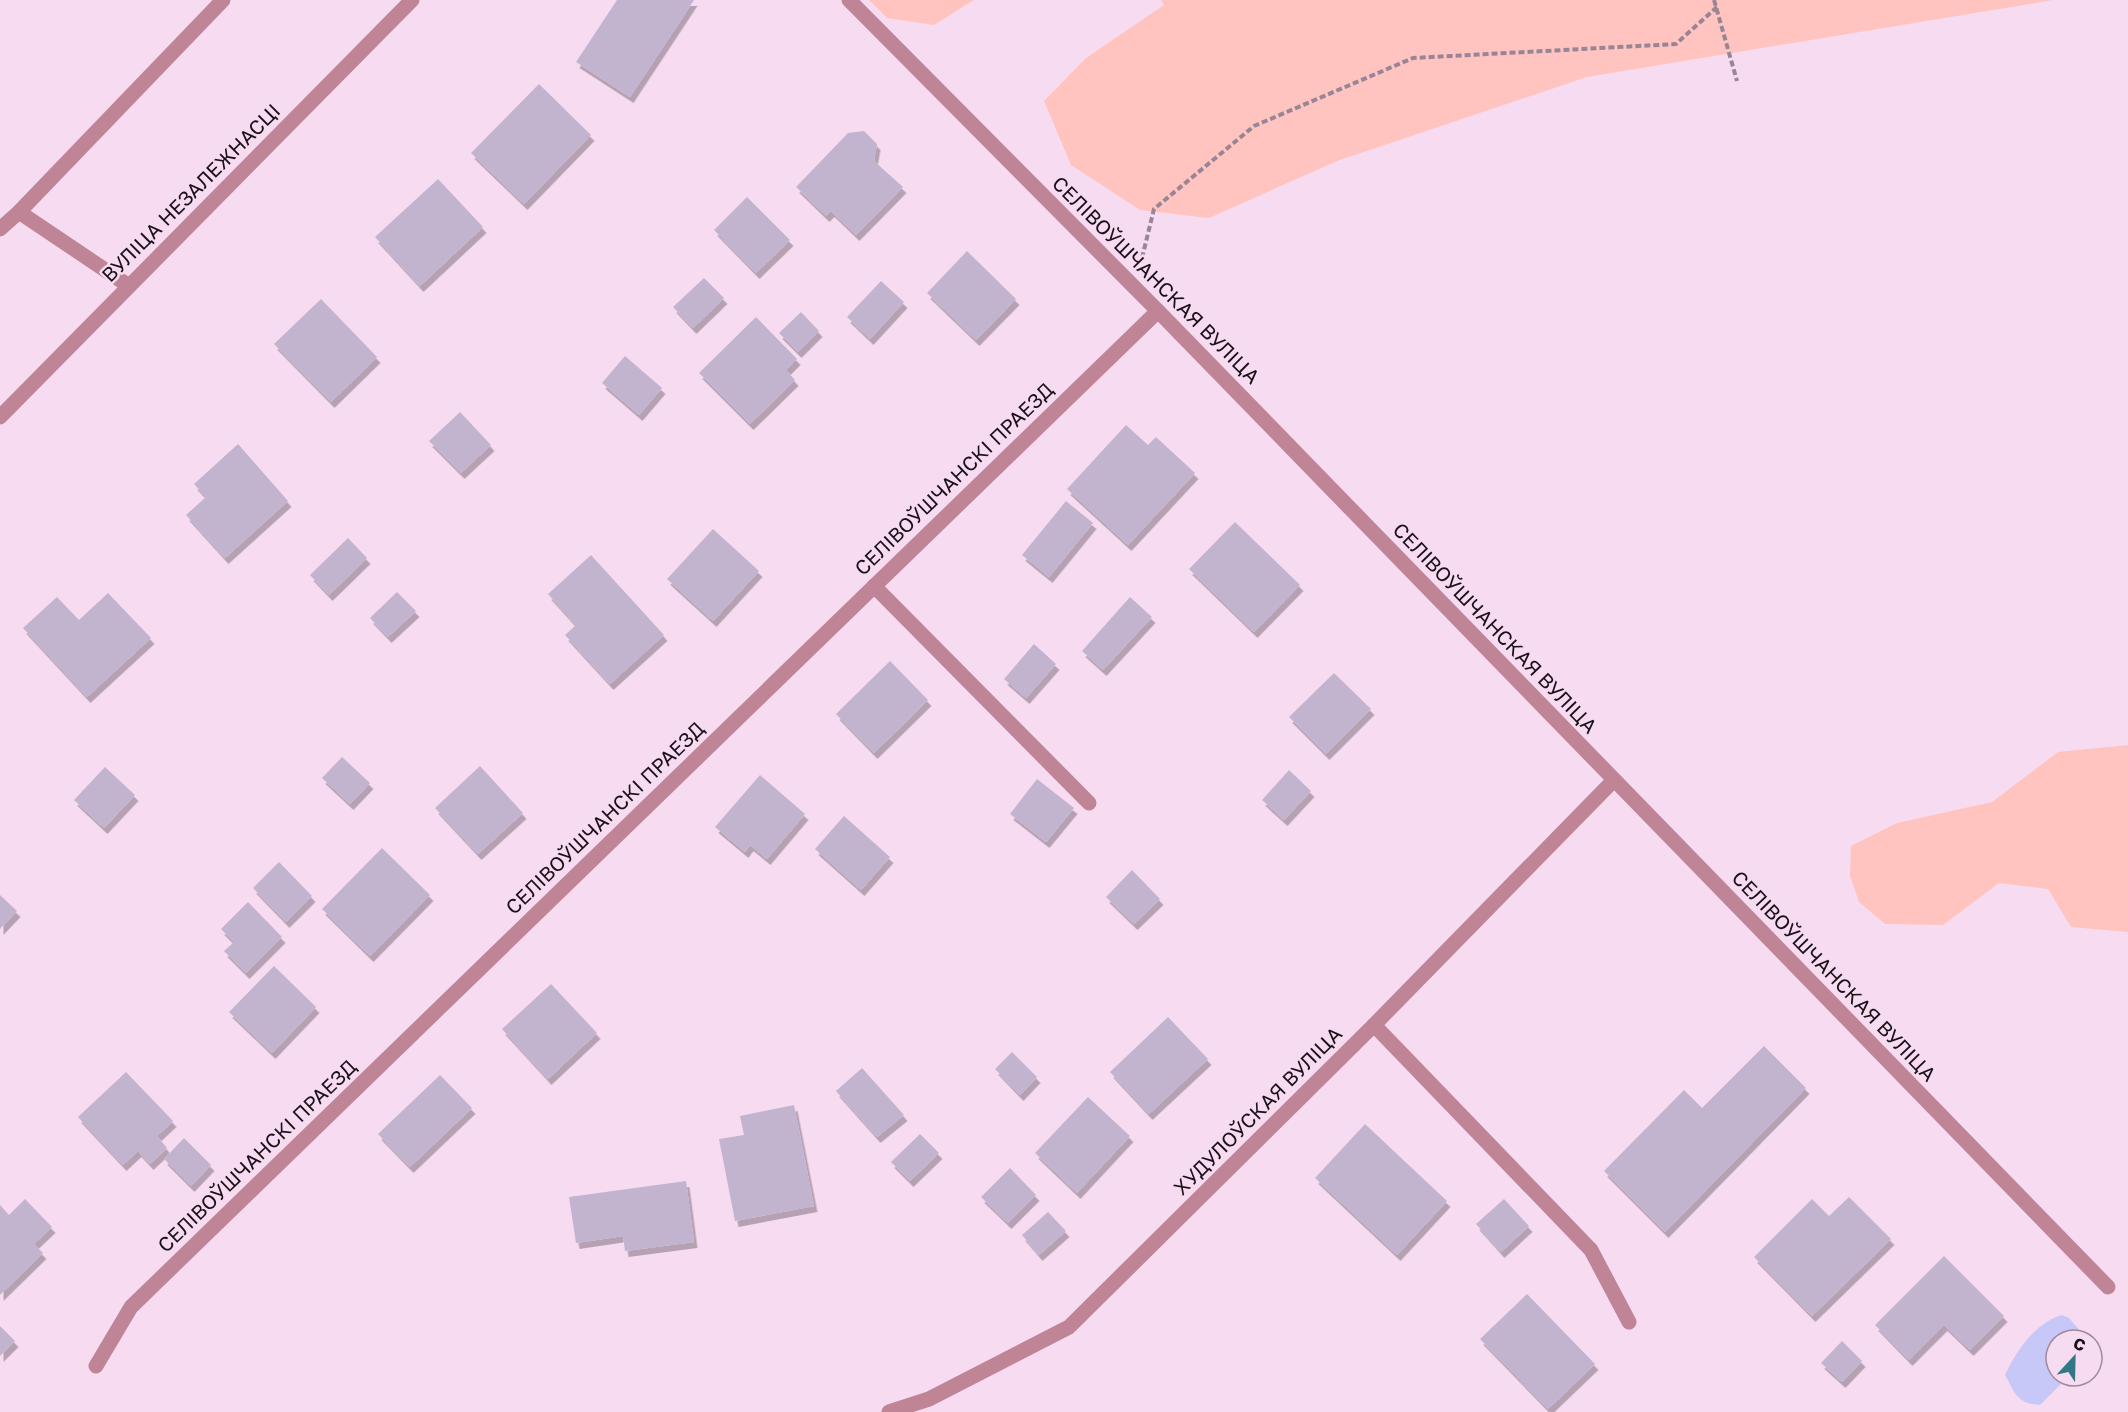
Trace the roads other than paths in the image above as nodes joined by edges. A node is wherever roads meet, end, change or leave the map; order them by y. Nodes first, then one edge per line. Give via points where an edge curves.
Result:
1 (223, 0) edge
2 (412, 0) edge
3 (849, 0) edge
4 (19, 212) junction
5 (0, 229) edge
6 (129, 286) junction
7 (1158, 311) junction
8 (0, 417) edge
9 (874, 586) junction
10 (1614, 780) junction
11 (1089, 803) dead end
12 (1374, 1025) junction
13 (2108, 1287) dead end
14 (1629, 1322) dead end
15 (96, 1366) dead end
16 (889, 1412) edge

1 - 4 street
2 - 6 street, ВУЛІЦА НЕЗАЛЕЖНАСЦІ
3 - 7 street, СЕЛІВОЎШЧАНСКАЯ ВУЛІЦА
4 - 5 street
4 - 6 street
6 - 8 street, ВУЛІЦА НЕЗАЛЕЖНАСЦІ
7 - 9 street, СЕЛІВОЎШЧАНСКІ ПРАЕЗД
7 - 10 street, СЕЛІВОЎШЧАНСКАЯ ВУЛІЦА
9 - 11 street
9 - 15 street, СЕЛІВОЎШЧАНСКІ ПРАЕЗД via 131,1307
10 - 12 street, ХУДУЛОЎСКАЯ ВУЛІЦА
10 - 13 street, СЕЛІВОЎШЧАНСКАЯ ВУЛІЦА
12 - 14 street via 1591,1250
12 - 16 street, ХУДУЛОЎСКАЯ ВУЛІЦА via 1069,1327 929,1399

